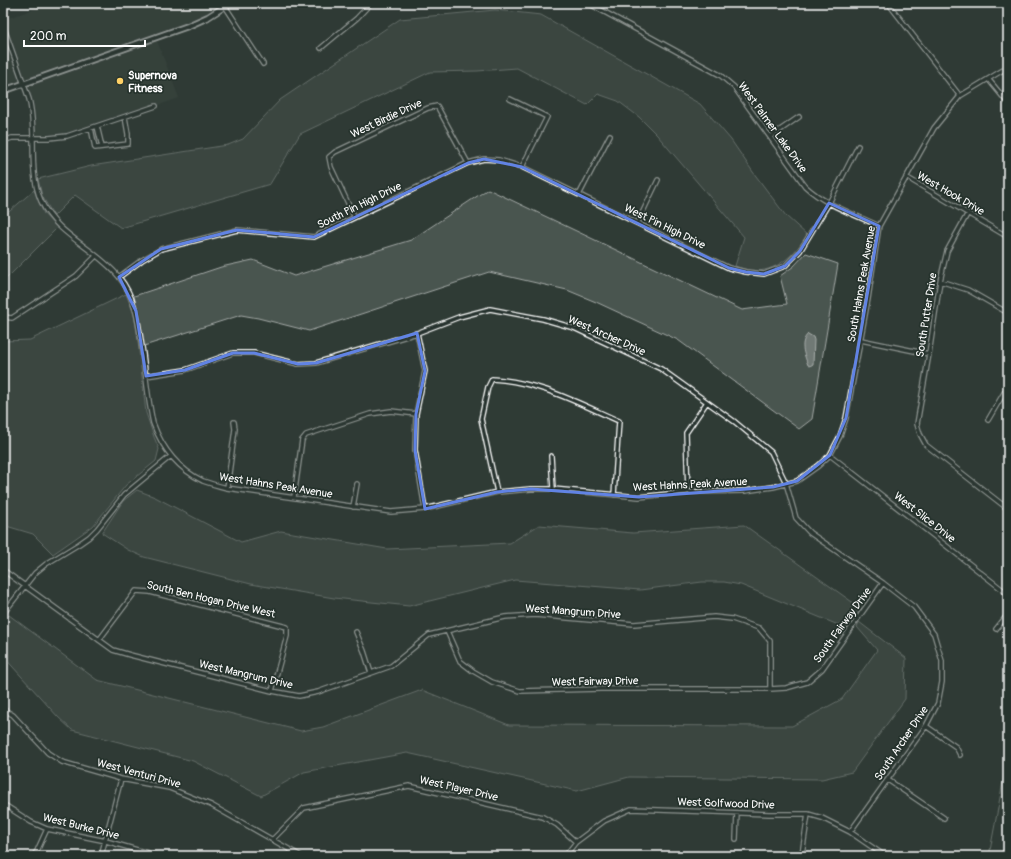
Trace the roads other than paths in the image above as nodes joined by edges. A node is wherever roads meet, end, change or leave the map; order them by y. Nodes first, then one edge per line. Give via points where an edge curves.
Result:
1 (230, 3) edge
2 (371, 3) edge
3 (588, 3) edge
4 (888, 3) edge
5 (224, 5) edge
6 (3, 25) edge
7 (321, 48) dead end
8 (263, 64) dead end
9 (1008, 67) edge
10 (989, 80) junction
11 (24, 84) junction
12 (3, 91) edge
13 (960, 96) junction
14 (510, 99) dead end
15 (1008, 103) edge
16 (156, 106) dead end
17 (799, 116) dead end
18 (125, 117) junction
19 (97, 126) junction
20 (91, 128) junction
21 (610, 135) dead end
22 (770, 137) junction
23 (34, 138) junction
24 (3, 141) edge
25 (858, 146) dead end
26 (102, 147) junction
27 (468, 163) junction
28 (522, 167) junction
29 (906, 177) junction
30 (658, 180) dead end
31 (579, 195) junction
32 (829, 203) junction
33 (968, 213) junction
34 (354, 216) junction
35 (638, 222) junction
36 (879, 226) junction
37 (1008, 236) edge
38 (96, 256) junction
39 (119, 277) junction
40 (940, 281) junction
41 (1008, 313) edge
42 (3, 317) edge
43 (417, 333) junction
44 (861, 340) junction
45 (929, 354) junction
46 (146, 376) junction
47 (1008, 386) edge
48 (707, 402) junction
49 (416, 414) junction
50 (988, 420) dead end
51 (234, 422) dead end
52 (830, 455) junction
53 (171, 456) junction
54 (551, 456) dead end
55 (786, 483) junction
56 (357, 484) dead end
57 (227, 488) junction
58 (553, 489) junction
59 (497, 492) junction
60 (688, 492) junction
61 (614, 494) junction
62 (294, 497) junction
63 (353, 507) junction
64 (1007, 507) edge
65 (425, 509) junction
66 (3, 570) edge
67 (883, 583) junction
68 (24, 586) junction
69 (1008, 594) edge
70 (3, 614) edge
71 (1008, 614) edge
72 (996, 629) dead end
73 (447, 630) junction
74 (356, 632) dead end
75 (99, 640) junction
76 (371, 673) junction
77 (770, 689) junction
78 (272, 691) junction
79 (3, 709) edge
80 (926, 726) junction
81 (960, 755) dead end
82 (121, 779) junction
83 (888, 780) junction
84 (3, 804) edge
85 (737, 812) junction
86 (808, 814) junction
87 (944, 818) dead end
88 (46, 829) junction
89 (850, 832) junction
90 (736, 839) dead end
91 (272, 840) junction
92 (106, 841) junction
93 (576, 842) junction
94 (802, 854) dead end
95 (33, 856) edge
96 (101, 856) edge
97 (158, 856) edge
98 (301, 856) edge
99 (564, 856) edge
100 (885, 856) edge

1 - 5 main road
2 - 7 street
3 - 22 street, West Palmer Lake Drive via 720,75 734,86
4 - 13 street
5 - 8 street
5 - 11 main road via 208,17 188,26
6 - 11 street, West Hahns Peak Avenue
9 - 10 street, South Hahns Peak Avenue
10 - 13 street, South Hahns Peak Avenue
10 - 15 street
11 - 12 main road
11 - 23 street, West Hahns Peak Avenue via 32,114
13 - 29 street, South Hahns Peak Avenue via 934,128
14 - 28 street via 547,116
16 - 18 street
17 - 22 street
18 - 19 street
18 - 26 street via 128,144
19 - 20 street
19 - 26 street
20 - 23 street via 61,137
20 - 26 street via 95,148
21 - 31 street
22 - 32 street, West Palmer Lake Drive via 804,186
23 - 24 street via 12,138
23 - 38 street, West Hahns Peak Avenue via 34,175 44,207 66,233
25 - 32 street, West Pin High Drive
27 - 28 street, West Pin High Drive via 484,159 499,160
27 - 34 street, South Pin High Drive
27 - 34 street, West Birdie Drive via 437,106 428,108 334,152 329,157 331,167
28 - 31 street, West Pin High Drive
29 - 33 street, West Hook Drive
29 - 36 street, South Hahns Peak Avenue
30 - 35 street
31 - 35 street, West Pin High Drive
32 - 35 street, West Pin High Drive via 800,251 785,266 764,274 729,268
32 - 36 street, West Palmer Lake Drive
33 - 37 street, West Hook Drive
33 - 40 street, South Putter Drive via 947,251
34 - 39 street, South Pin High Drive via 314,236 237,230 161,249
36 - 44 street, South Hahns Peak Avenue
38 - 39 street, West Hahns Peak Avenue
38 - 42 street via 76,276 12,318
39 - 46 street, West Hahns Peak Avenue via 134,305
40 - 41 street via 968,290
40 - 45 street, South Putter Drive
43 - 46 street, West Archer Drive via 316,363 298,364 254,353 234,353 186,370
43 - 48 street, West Archer Drive via 459,317 490,309 543,319 574,328 661,369
43 - 49 street via 425,371
44 - 45 street
44 - 52 street, South Hahns Peak Avenue via 846,418
45 - 64 street, South Putter Drive via 917,424 920,434 926,445
46 - 53 street, West Hahns Peak Avenue via 153,423
47 - 50 street
48 - 55 street, West Archer Drive via 736,422 771,452
48 - 60 street via 686,433
49 - 62 street via 391,411 370,414 306,435 302,440
49 - 65 street via 415,450
51 - 57 street
52 - 55 street, West Hahns Peak Avenue via 797,481
52 - 69 street, West Slice Drive
53 - 57 street, West Hahns Peak Avenue via 184,469 204,481
53 - 68 street via 124,495 97,529 79,544 46,564
54 - 58 street
55 - 60 street, West Hahns Peak Avenue via 745,491
55 - 67 street, West Archer Drive via 796,518 805,528
56 - 63 street
57 - 62 street, West Hahns Peak Avenue
58 - 59 street, West Hahns Peak Avenue
58 - 61 street, West Hahns Peak Avenue
59 - 61 street via 481,419 492,379 504,379 550,391 619,421
59 - 65 street, West Hahns Peak Avenue
60 - 61 street, West Hahns Peak Avenue via 639,497
62 - 63 street, West Hahns Peak Avenue
63 - 65 street, West Hahns Peak Avenue via 391,512
66 - 68 street, West Mangrum Drive
67 - 77 street, South Fairway Drive via 822,669 807,682
67 - 80 street, South Archer Drive via 914,607 934,634 942,661 942,682 938,703
68 - 70 street
68 - 75 street, West Mangrum Drive
71 - 72 street
73 - 76 street, West Mangrum Drive via 429,635 391,666
73 - 77 street, West Fairway Drive via 460,661 492,682 520,691
73 - 77 street, West Mangrum Drive via 505,617 536,615 634,624 714,617 732,619 760,628 770,641
74 - 76 street
75 - 78 street, West Mangrum Drive via 114,650 130,655
75 - 78 street, South Ben Hogan Drive West via 136,591 150,592 287,627 288,636
76 - 78 street, West Mangrum Drive via 299,696
79 - 82 street, West Venturi Drive via 12,715 48,753 62,762
80 - 81 street via 956,748
80 - 83 street, South Archer Drive
82 - 91 street, West Venturi Drive via 169,788 211,805
82 - 92 street
83 - 87 street
83 - 89 street, South Archer Drive
84 - 88 street, West Burke Drive
85 - 86 street, West Golfwood Drive
85 - 90 street
85 - 93 street, West Golfwood Drive via 631,809 604,821
86 - 89 street, West Golfwood Drive
86 - 94 street
88 - 92 street, West Burke Drive
88 - 95 street
89 - 100 street, West Golfwood Drive
91 - 93 street, West Player Drive via 304,808 409,786 543,817 557,825
91 - 98 street, West Venturi Drive
92 - 96 street
92 - 97 street, West Burke Drive
93 - 99 street, West Golfwood Drive

